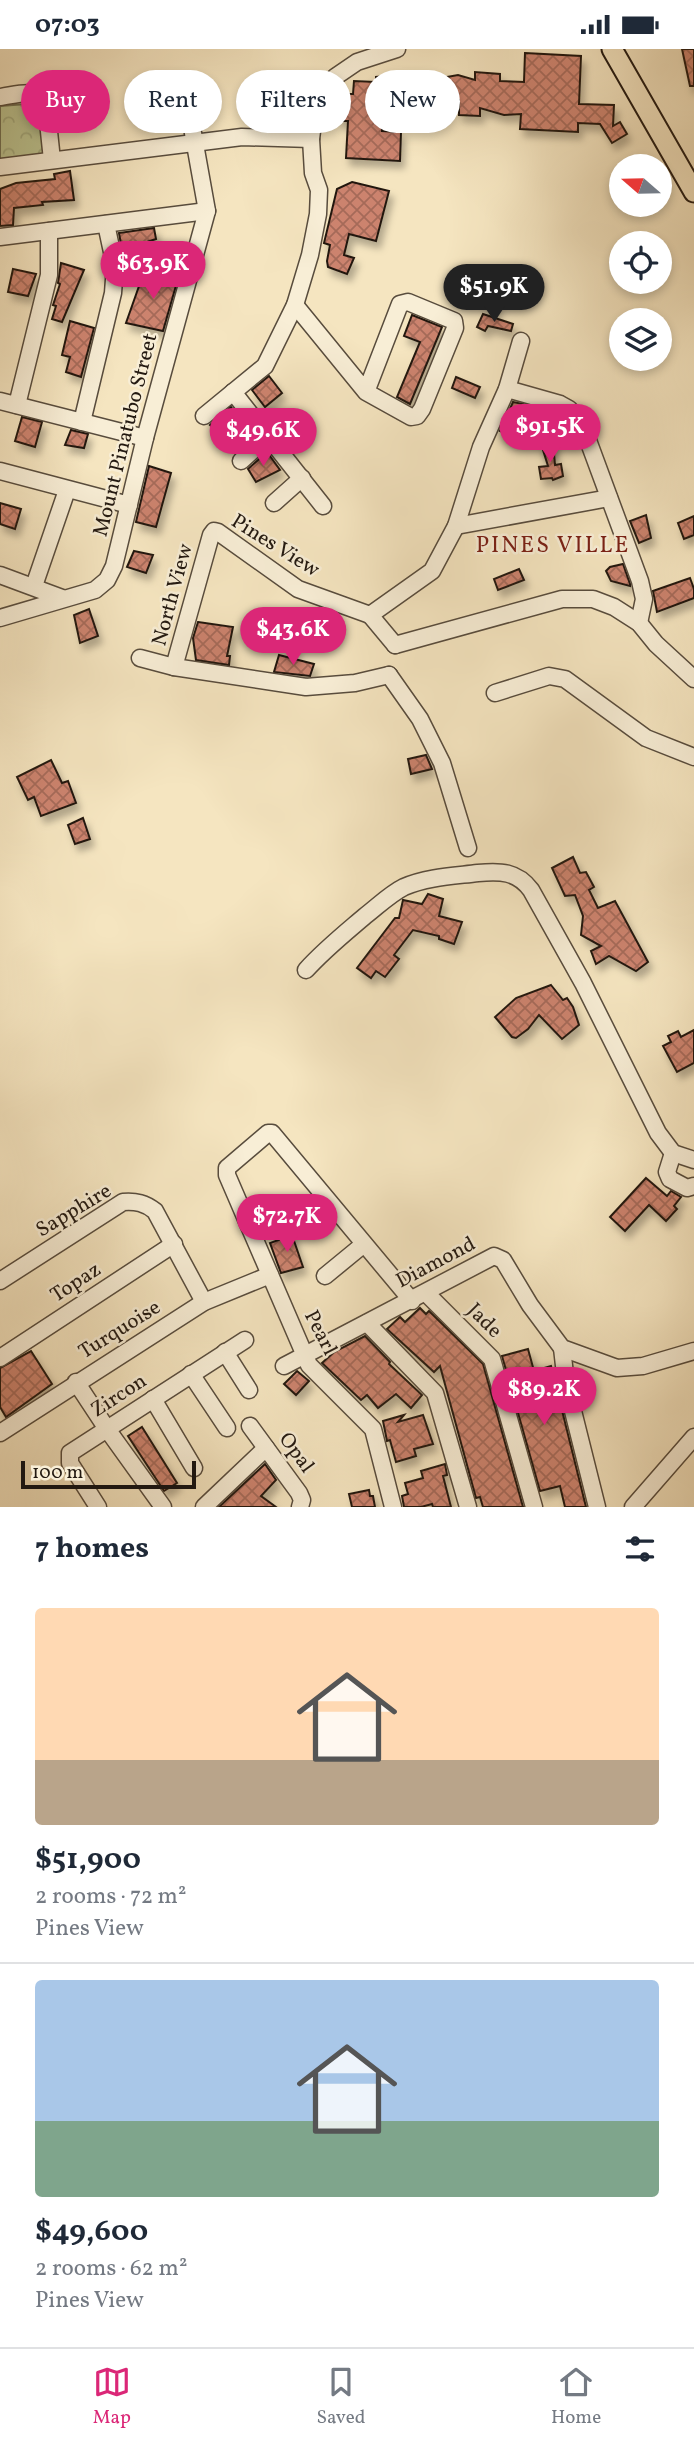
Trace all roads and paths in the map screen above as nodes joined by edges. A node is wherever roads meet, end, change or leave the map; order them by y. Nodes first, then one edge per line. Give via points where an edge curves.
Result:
1 (397, 49) edge
2 (612, 49) edge
3 (0, 97) edge
4 (193, 133) edge
5 (310, 139) junction
6 (195, 143) junction
7 (52, 160) junction
8 (0, 167) edge
9 (694, 193) edge
10 (207, 211) junction
11 (106, 224) junction
12 (49, 231) junction
13 (0, 237) edge
14 (295, 305) junction
15 (521, 341) dead end
16 (507, 389) junction
17 (233, 392) junction
18 (366, 392) junction
19 (0, 401) edge
20 (16, 405) junction
21 (204, 416) dead end
22 (82, 422) junction
23 (283, 423) dead end
24 (269, 437) junction
25 (145, 438) junction
26 (241, 461) dead end
27 (0, 471) edge
28 (302, 478) junction
29 (67, 490) junction
30 (609, 498) junction
31 (274, 503) dead end
32 (129, 505) junction
33 (323, 506) dead end
34 (456, 526) junction
35 (211, 535) joint
36 (0, 575) edge
37 (34, 586) junction
38 (62, 598) junction
39 (370, 615) junction
40 (0, 618) edge
41 (639, 623) junction
42 (395, 645) junction
43 (140, 658) dead end
44 (174, 667) junction
45 (389, 675) junction
46 (694, 679) edge
47 (495, 693) dead end
48 (694, 757) edge
49 (468, 848) dead end
50 (306, 970) dead end
51 (673, 1153) junction
52 (694, 1160) edge
53 (230, 1164) joint
54 (694, 1186) edge
55 (174, 1244) junction
56 (364, 1244) junction
57 (270, 1275) junction
58 (325, 1276) dead end
59 (0, 1281) edge
60 (419, 1297) junction
61 (204, 1301) junction
62 (367, 1323) junction
63 (245, 1340) dead end
64 (562, 1348) junction
65 (694, 1351) edge
66 (225, 1352) junction
67 (304, 1356) junction
68 (0, 1358) edge
69 (284, 1366) dead end
70 (191, 1374) junction
71 (76, 1382) junction
72 (249, 1389) dead end
73 (153, 1399) junction
74 (250, 1426) dead end
75 (227, 1428) dead end
76 (107, 1429) junction
77 (0, 1433) edge
78 (694, 1437) edge
79 (266, 1448) junction
80 (194, 1468) dead end
81 (98, 1507) edge
82 (163, 1507) edge
83 (204, 1507) edge
84 (300, 1507) edge
85 (393, 1507) edge
86 (468, 1507) edge
87 (534, 1507) edge
88 (597, 1507) edge
89 (632, 1507) edge

1 - 5 street via 357,62 335,77 315,107
2 - 9 main road
3 - 7 street via 42,96
4 - 6 street, Mount Pinatubo Street
5 - 6 street via 242,137
5 - 14 street via 320,199
6 - 7 street
6 - 10 street, Mount Pinatubo Street
7 - 8 street
10 - 11 street
10 - 25 street, Mount Pinatubo Street
11 - 12 street
11 - 22 street via 115,266 113,293
12 - 13 street
12 - 20 street via 49,275
14 - 17 street via 265,366
14 - 18 street
15 - 16 street
16 - 30 street via 569,409 582,424
16 - 34 street via 481,447
17 - 21 street
17 - 24 street
18 - 18 street via 400,304 408,302 454,321 453,334 417,416
19 - 20 street
20 - 22 street
22 - 25 street
23 - 24 street
24 - 26 street
24 - 28 street
25 - 32 street, Mount Pinatubo Street
27 - 29 street
28 - 31 street
28 - 33 street
29 - 32 street
29 - 37 street
30 - 34 street
30 - 41 street via 640,581 644,599
32 - 38 street, Mount Pinatubo Street via 107,580 95,590
34 - 39 street via 432,571
35 - 39 street, Pines View via 219,532 298,589
35 - 44 street, North View
36 - 37 street
37 - 38 street
38 - 40 street, Mount Pinatubo Street
39 - 42 street
41 - 42 street via 593,599 562,599
41 - 46 street
42 - 45 street
43 - 44 street
44 - 45 street via 306,687
45 - 49 street via 420,719 442,763
47 - 48 street via 549,676 565,680 646,738
50 - 51 street via 328,946 404,887 500,871 514,875 531,890 658,1133
51 - 52 street
51 - 54 street via 667,1172 670,1179 687,1188
53 - 56 street, Jade via 272,1133
53 - 57 street, Pearl via 227,1175
55 - 59 street, Sapphire via 149,1206 123,1202
55 - 61 street, Sapphire
55 - 68 street, Topaz
56 - 58 street
56 - 60 street, Jade
57 - 61 street, Turquoise
57 - 67 street, Pearl
60 - 62 street, Diamond
60 - 64 street, Diamond via 499,1256
60 - 87 street, Jade via 492,1359
61 - 71 street, Turquoise
62 - 67 street, Diamond
62 - 86 street via 435,1393
63 - 66 street, Zircon
64 - 65 street via 617,1368 643,1366
64 - 88 street via 566,1383
66 - 70 street, Zircon
66 - 72 street
67 - 69 street, Diamond
67 - 85 street, Pearl via 373,1430
70 - 73 street, Zircon
70 - 75 street
71 - 76 street
71 - 77 street, Turquoise
73 - 76 street, Zircon
73 - 80 street
74 - 79 street, Opal
76 - 81 street, Zircon via 68,1457
76 - 82 street
78 - 89 street
79 - 83 street
79 - 84 street, Opal via 299,1493

